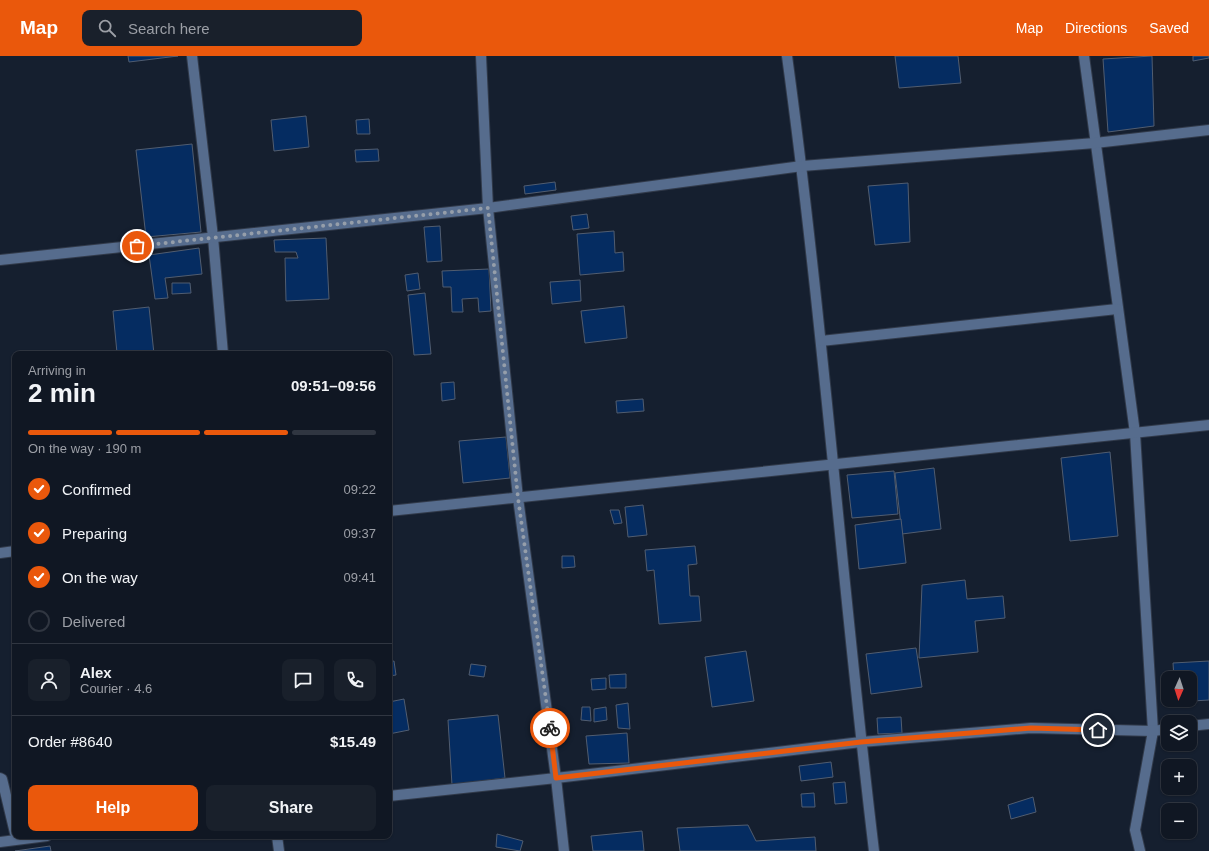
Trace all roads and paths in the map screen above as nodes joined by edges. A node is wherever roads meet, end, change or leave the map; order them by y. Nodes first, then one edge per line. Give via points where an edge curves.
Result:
1 (192, 56) edge
2 (481, 56) edge
3 (787, 56) edge
4 (1084, 56) edge
5 (1209, 130) edge
6 (1095, 142) junction
7 (802, 166) junction
8 (488, 208) junction
9 (212, 237) junction
10 (0, 260) edge
11 (1117, 309) junction
12 (821, 341) junction
13 (223, 351) edge
14 (1209, 425) edge
15 (1135, 433) junction
16 (832, 464) junction
17 (518, 498) junction
18 (392, 512) edge
19 (12, 551) edge
20 (0, 552) edge
21 (1209, 724) edge
22 (1197, 725) edge
23 (1161, 730) edge
24 (1153, 731) junction
25 (861, 742) junction
26 (0, 778) edge
27 (556, 778) junction
28 (392, 796) edge
29 (12, 820) edge
30 (12, 838) edge
31 (277, 839) edge
32 (0, 842) edge
33 (279, 851) edge
34 (564, 851) edge
35 (874, 851) edge
36 (1140, 851) edge

1 - 9 street
2 - 8 street
3 - 7 street
4 - 6 street
5 - 6 street
6 - 7 street
6 - 11 street
7 - 8 street
7 - 12 street
8 - 9 street
8 - 17 street
9 - 10 street
9 - 13 street
11 - 12 street
11 - 15 street
12 - 16 street
14 - 15 street
15 - 16 street
15 - 24 street
16 - 17 street
16 - 25 street
17 - 18 street
17 - 27 street
19 - 20 street
21 - 22 street
23 - 24 street
24 - 25 street via 1031,728
24 - 36 street via 1135,830
25 - 27 street
25 - 35 street
26 - 29 street
27 - 28 street
27 - 34 street
30 - 32 street
31 - 33 street

